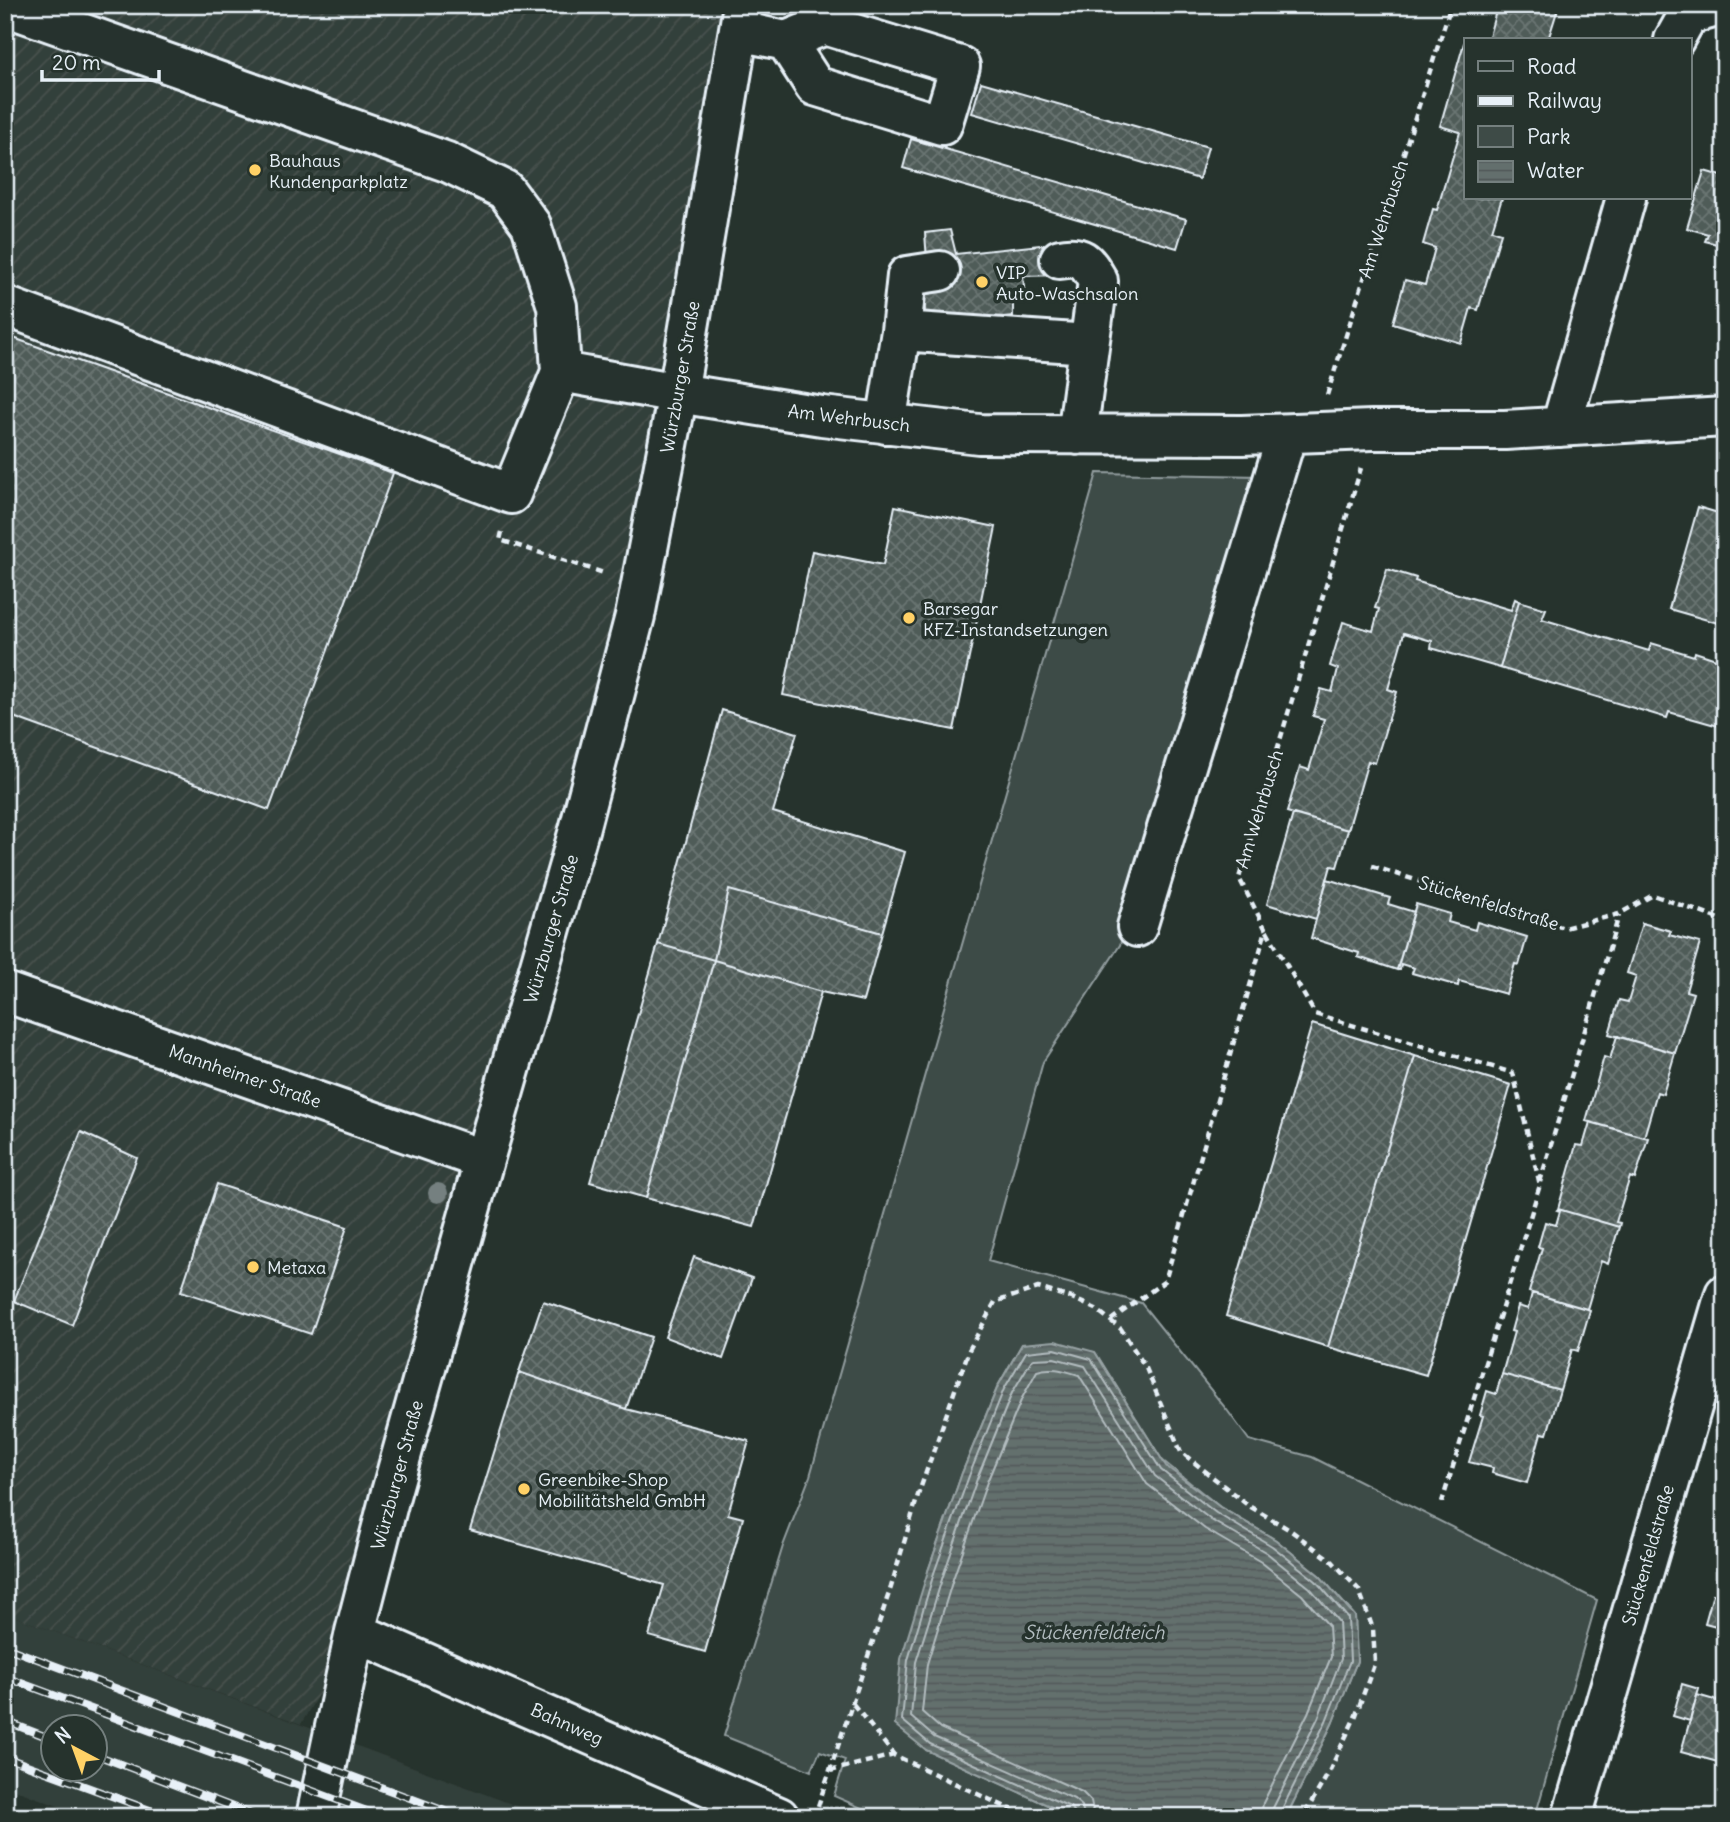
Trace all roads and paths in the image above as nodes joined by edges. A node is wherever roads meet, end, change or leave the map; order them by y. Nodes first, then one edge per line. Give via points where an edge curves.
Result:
1 (1451, 5) edge
2 (1724, 5) edge
3 (5, 6) edge
4 (740, 14) edge
5 (1675, 38) edge
6 (786, 41) dead end
7 (1625, 200) edge
8 (1060, 259) dead end
9 (940, 271) dead end
10 (5, 306) edge
11 (901, 331) junction
12 (1089, 344) junction
13 (561, 372) junction
14 (678, 393) junction
15 (1725, 417) edge
16 (886, 424) junction
17 (1561, 427) junction
18 (1372, 430) junction
19 (1301, 433) junction
20 (1077, 435) junction
21 (511, 494) junction
22 (641, 584) junction
23 (1372, 866) dead end
24 (1619, 914) junction
25 (1725, 921) edge
26 (1137, 927) dead end
27 (1266, 930) junction
28 (5, 992) edge
29 (484, 1160) junction
30 (1540, 1185) junction
31 (1725, 1294) edge
32 (1111, 1321) junction
33 (1442, 1502) dead end
34 (355, 1632) junction
35 (852, 1703) junction
36 (894, 1755) junction
37 (830, 1771) junction
38 (316, 1817) edge
39 (779, 1817) edge
40 (814, 1817) edge
41 (1027, 1817) edge
42 (1303, 1817) edge
43 (1572, 1817) edge

1 - 19 path, Am Wehrbusch
2 - 5 street via 1688,15
3 - 13 street via 447,162 505,190 531,225 556,306
4 - 6 street
4 - 14 street, Würzburger Straße
7 - 17 street
8 - 12 street via 1073,257 1086,263 1098,281
9 - 11 street via 907,276
10 - 21 street
11 - 12 street
11 - 16 street
12 - 20 street
13 - 14 street, Am Wehrbusch
13 - 21 street
14 - 16 street, Am Wehrbusch
14 - 22 street, Würzburger Straße
15 - 17 street, Am Wehrbusch
16 - 20 street, Am Wehrbusch via 979,434
17 - 18 street, Am Wehrbusch
18 - 19 street, Am Wehrbusch
18 - 27 path, Am Wehrbusch via 1239,878
19 - 20 street, Am Wehrbusch
19 - 26 street
21 - 22 path via 500,540
22 - 29 street, Würzburger Straße via 579,830
23 - 24 path, Stückenfeldstraße via 1564,928
24 - 25 path, Stückenfeldstraße via 1653,895
24 - 30 path
27 - 30 path, Am Wehrbusch via 1315,1014 1513,1073
27 - 32 path via 1165,1281
28 - 29 street, Mannheimer Straße
29 - 34 street, Würzburger Straße
30 - 33 path
31 - 43 street, Stückenfeldstraße
32 - 35 path via 1072,1298 1038,1288 995,1302 969,1350
32 - 42 path via 1146,1368 1181,1452 1249,1506 1332,1561 1359,1590 1373,1629 1375,1662 1356,1715
34 - 38 street, Würzburger Straße
34 - 39 street, Bahnweg
35 - 36 path
35 - 37 path
36 - 37 path
36 - 41 path
37 - 40 path

